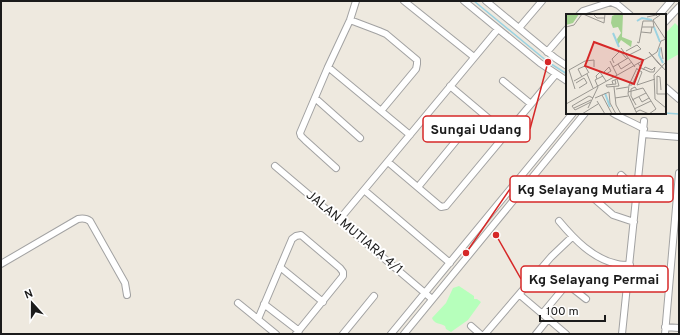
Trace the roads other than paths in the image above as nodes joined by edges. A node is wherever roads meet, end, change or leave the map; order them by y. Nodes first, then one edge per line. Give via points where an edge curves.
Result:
1 (356, 1) edge
2 (404, 1) edge
3 (464, 1) edge
4 (542, 1) edge
5 (670, 1) edge
6 (489, 2) edge
7 (679, 6) edge
8 (580, 14) edge
9 (629, 14) edge
10 (660, 14) edge
11 (350, 20) junction
12 (666, 21) edge
13 (518, 28) junction
14 (498, 29) junction
15 (566, 30) edge
16 (547, 52) junction
17 (474, 57) junction
18 (566, 65) edge
19 (328, 67) junction
20 (556, 74) junction
21 (566, 80) edge
22 (503, 82) dead end
23 (450, 86) junction
24 (666, 88) edge
25 (315, 98) junction
26 (679, 99) edge
27 (531, 104) junction
28 (381, 111) junction
29 (572, 114) edge
30 (584, 114) edge
31 (615, 114) edge
32 (644, 120) dead end
33 (464, 131) dead end
34 (643, 132) junction
35 (507, 134) junction
36 (410, 135) junction
37 (679, 137) edge
38 (360, 138) dead end
39 (388, 162) junction
40 (275, 166) dead end
41 (336, 168) dead end
42 (679, 173) edge
43 (621, 175) dead end
44 (418, 187) junction
45 (364, 190) junction
46 (637, 190) junction
47 (591, 196) dead end
48 (677, 208) edge
49 (339, 220) junction
50 (559, 221) dead end
51 (634, 222) junction
52 (572, 236) junction
53 (450, 263) junction
54 (1, 264) edge
55 (630, 265) junction
56 (544, 266) junction
57 (280, 268) junction
58 (567, 284) junction
59 (424, 293) junction
60 (127, 295) dead end
61 (520, 295) junction
62 (374, 296) dead end
63 (432, 299) junction
64 (586, 299) dead end
65 (323, 302) junction
66 (238, 303) dead end
67 (264, 304) junction
68 (542, 314) junction
69 (258, 319) junction
70 (548, 319) junction
71 (471, 326) dead end
72 (679, 328) edge
73 (665, 331) edge
74 (297, 332) edge
75 (276, 334) edge
76 (343, 334) edge
77 (391, 334) edge
78 (404, 334) edge
79 (480, 334) edge
80 (485, 334) edge
81 (536, 334) edge
82 (566, 334) edge
83 (622, 334) edge

1 - 11 street
2 - 17 street
3 - 14 street
4 - 13 street
5 - 10 street
6 - 13 street
7 - 12 street
8 - 9 street via 611,2
11 - 19 street
11 - 28 street via 379,30 417,60 416,69
13 - 16 street
14 - 17 street
14 - 20 street
15 - 16 street
16 - 18 street
17 - 23 street
19 - 25 street
19 - 28 street
20 - 21 street
20 - 27 street
22 - 27 street
23 - 35 street
23 - 36 street
24 - 26 street
25 - 38 street
25 - 41 street via 301,136
27 - 35 street
28 - 36 street
29 - 53 street
30 - 63 street
31 - 34 street via 635,124
32 - 34 street
33 - 44 street
34 - 37 street
34 - 46 street
35 - 44 street via 446,206 441,207
36 - 39 street
39 - 44 street
39 - 45 street
40 - 49 street, JALAN MUTIARA 4/1
42 - 48 street
43 - 46 street
45 - 49 street
45 - 53 street
46 - 51 street
47 - 51 street via 613,214
48 - 73 street
49 - 59 street, JALAN MUTIARA 4/1
50 - 52 street
51 - 55 street
52 - 55 street via 602,259
52 - 56 street
53 - 59 street
54 - 60 street via 83,218 90,221 125,283
55 - 83 street
56 - 58 street
56 - 61 street
57 - 65 street
57 - 65 street via 292,239 301,235 343,272 343,277
57 - 67 street
58 - 64 street
58 - 68 street
59 - 63 street, JALAN MUTIARA 4/1
59 - 77 street
61 - 68 street
61 - 80 street
62 - 76 street
63 - 78 street
65 - 74 street
66 - 69 street
67 - 69 street
67 - 74 street
68 - 70 street
69 - 75 street
70 - 81 street
70 - 82 street
71 - 79 street
72 - 73 street

